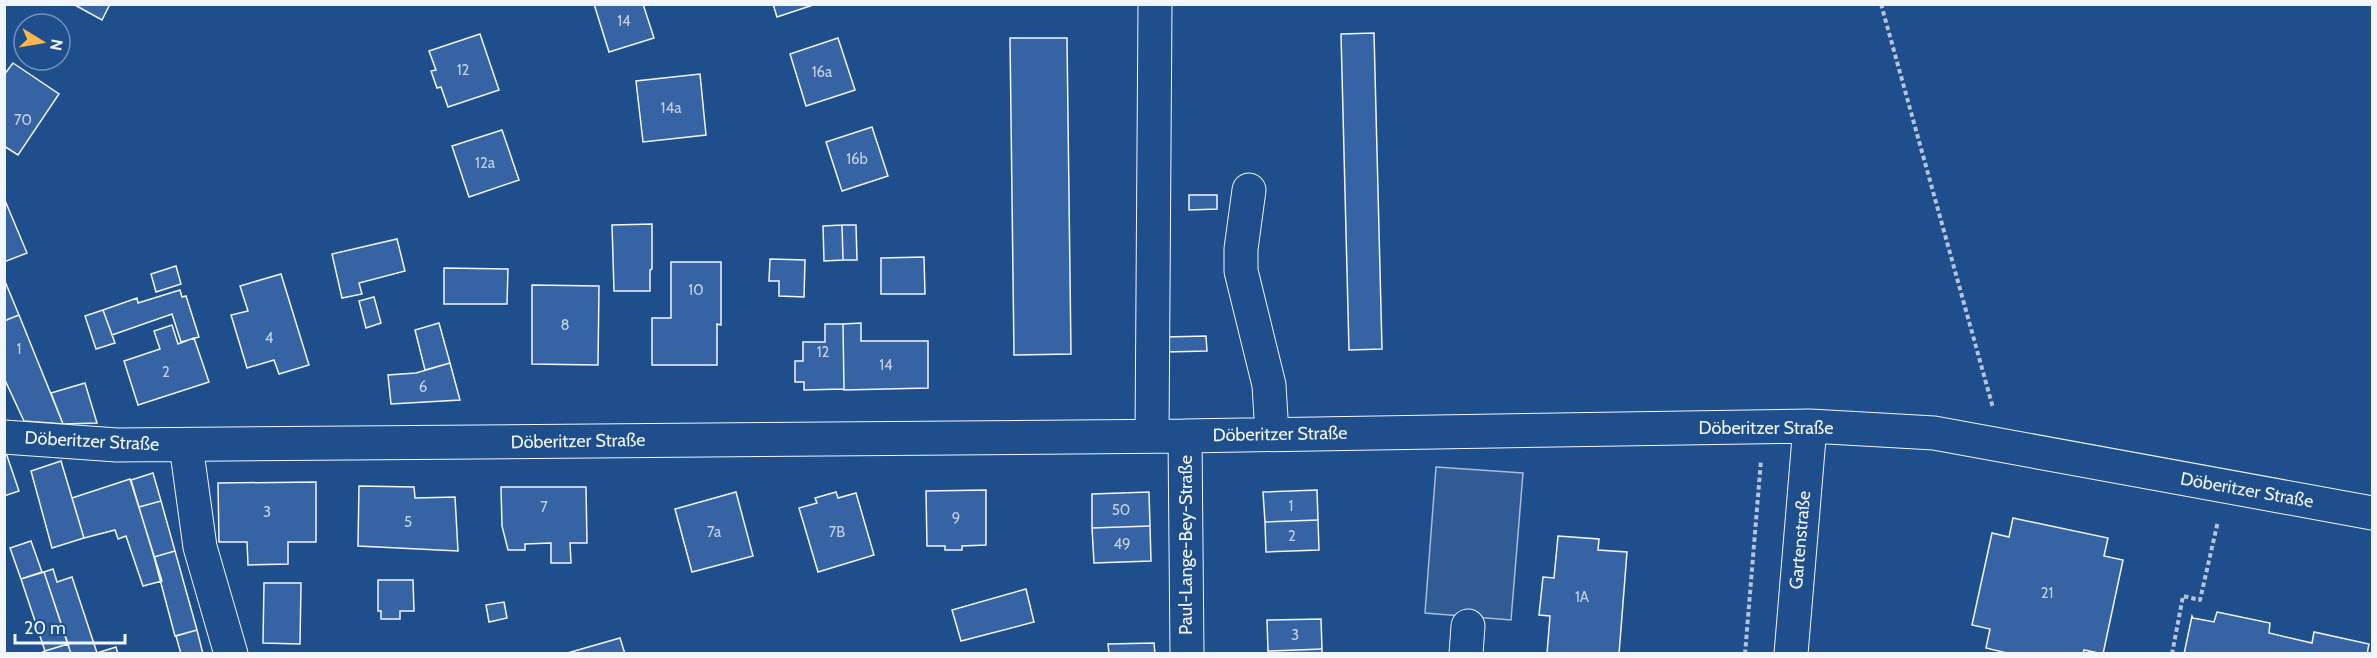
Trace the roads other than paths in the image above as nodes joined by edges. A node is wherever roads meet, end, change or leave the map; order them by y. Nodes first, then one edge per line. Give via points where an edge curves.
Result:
1 (1155, 4) edge
2 (1249, 190) dead end
3 (1810, 426) junction
4 (1272, 434) junction
5 (1185, 435) junction
6 (4, 436) edge
7 (1152, 436) junction
8 (186, 445) junction
9 (2373, 513) edge
10 (231, 654) edge
11 (1187, 654) edge
12 (1791, 654) edge

1 - 7 street
2 - 4 street via 1240,249 1241,271 1269,385
3 - 4 street, Döberitzer Straße
3 - 9 street, Döberitzer Straße via 1934,434
3 - 12 street, Gartenstraße
4 - 5 street, Döberitzer Straße
5 - 7 street, Döberitzer Straße
5 - 11 street, Paul-Lange-Bey-Straße
6 - 8 street, Döberitzer Straße via 117,445
7 - 8 street, Döberitzer Straße
8 - 10 street via 200,547

